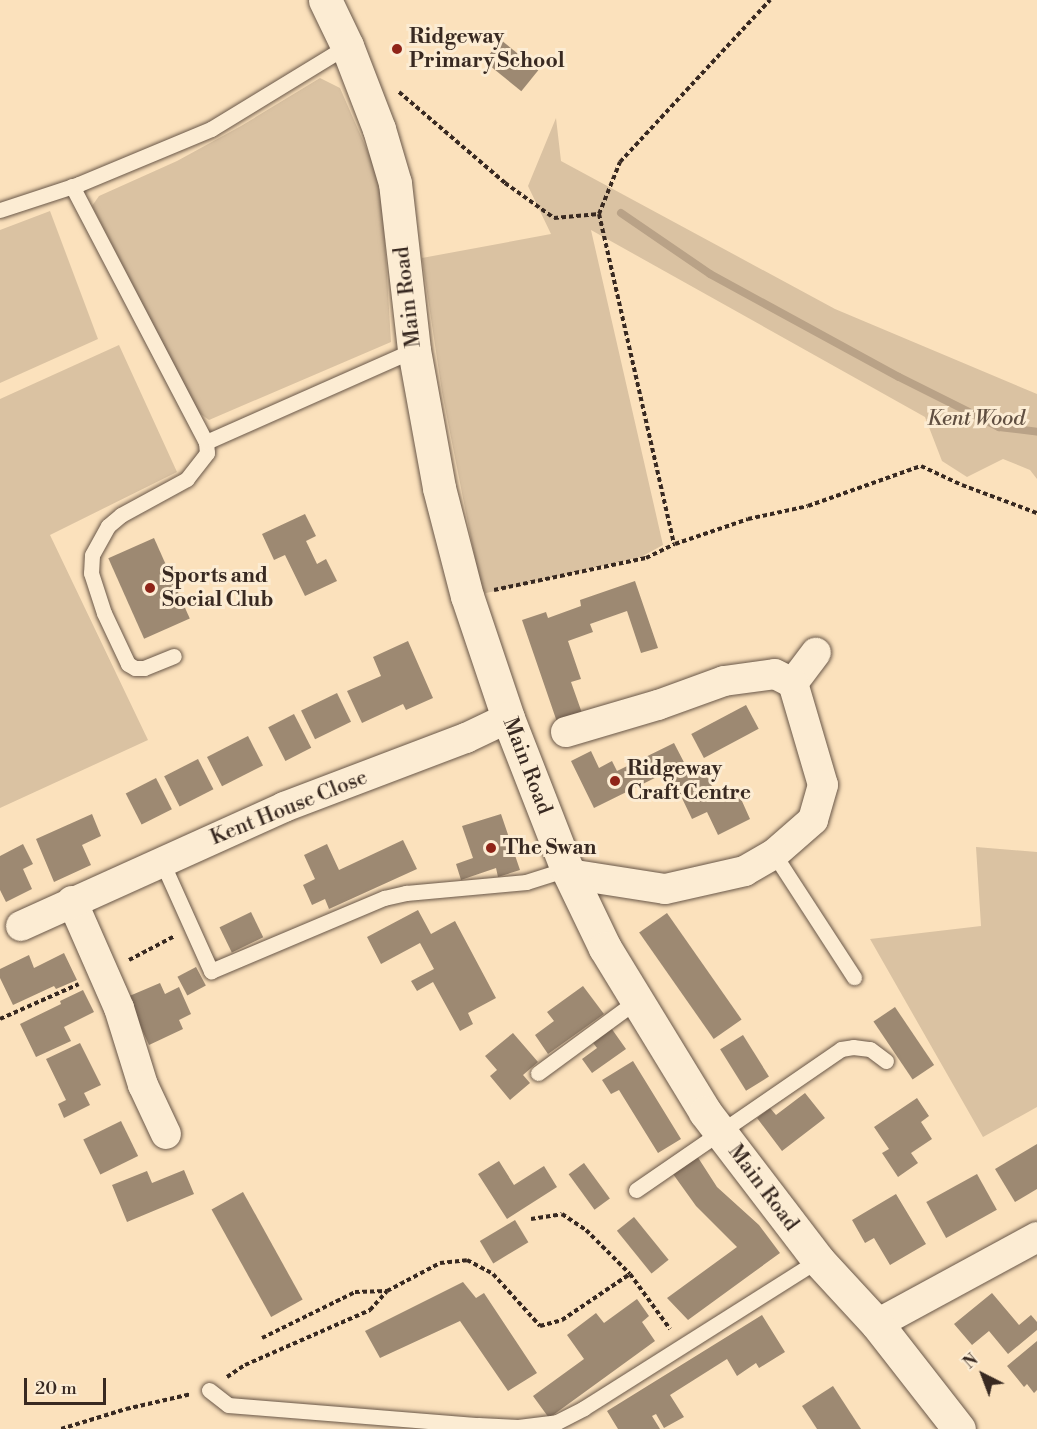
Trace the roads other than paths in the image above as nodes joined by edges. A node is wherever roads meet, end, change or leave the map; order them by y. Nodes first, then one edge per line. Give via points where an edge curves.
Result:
1 (325, 0) edge
2 (347, 46) junction
3 (72, 186) junction
4 (0, 210) edge
5 (414, 350) junction
6 (206, 441) junction
7 (816, 653) dead end
8 (174, 656) dead end
9 (793, 682) junction
10 (508, 718) junction
11 (566, 732) dead end
12 (774, 854) junction
13 (162, 862) junction
14 (568, 872) junction
15 (72, 902) junction
16 (21, 926) dead end
17 (854, 977) dead end
18 (636, 1001) junction
19 (886, 1060) dead end
20 (538, 1073) dead end
21 (720, 1131) junction
22 (166, 1134) dead end
23 (636, 1191) dead end
24 (1037, 1237) edge
25 (818, 1260) junction
26 (877, 1324) junction
27 (208, 1390) road end
28 (959, 1429) edge

1 - 2 street, Main Road
2 - 3 lane via 211,129
2 - 5 street, Main Road via 395,183
3 - 4 lane
3 - 6 lane
5 - 6 lane
5 - 10 street, Main Road via 439,488 467,596
6 - 8 lane via 207,453 187,479 121,514 108,526 92,555 91,573 104,613 128,664 144,668
7 - 9 street
9 - 11 street via 775,674 724,681
9 - 12 street via 823,785 813,820
10 - 13 street, Kent House Close via 466,738 284,807
10 - 14 street, Main Road
12 - 14 street via 745,871 665,889
12 - 17 lane
13 - 14 lane via 211,971 384,898 526,882
13 - 15 street, Kent House Close
14 - 18 street, Main Road
15 - 16 street, Kent House Close
15 - 22 street via 119,1008 143,1085
18 - 20 lane
18 - 21 street, Main Road
19 - 21 lane via 870,1050 841,1049
21 - 23 lane
21 - 25 street, Main Road
24 - 26 street
25 - 26 street, Main Road
25 - 27 lane via 557,1422 518,1427 228,1405
26 - 28 street, Main Road

